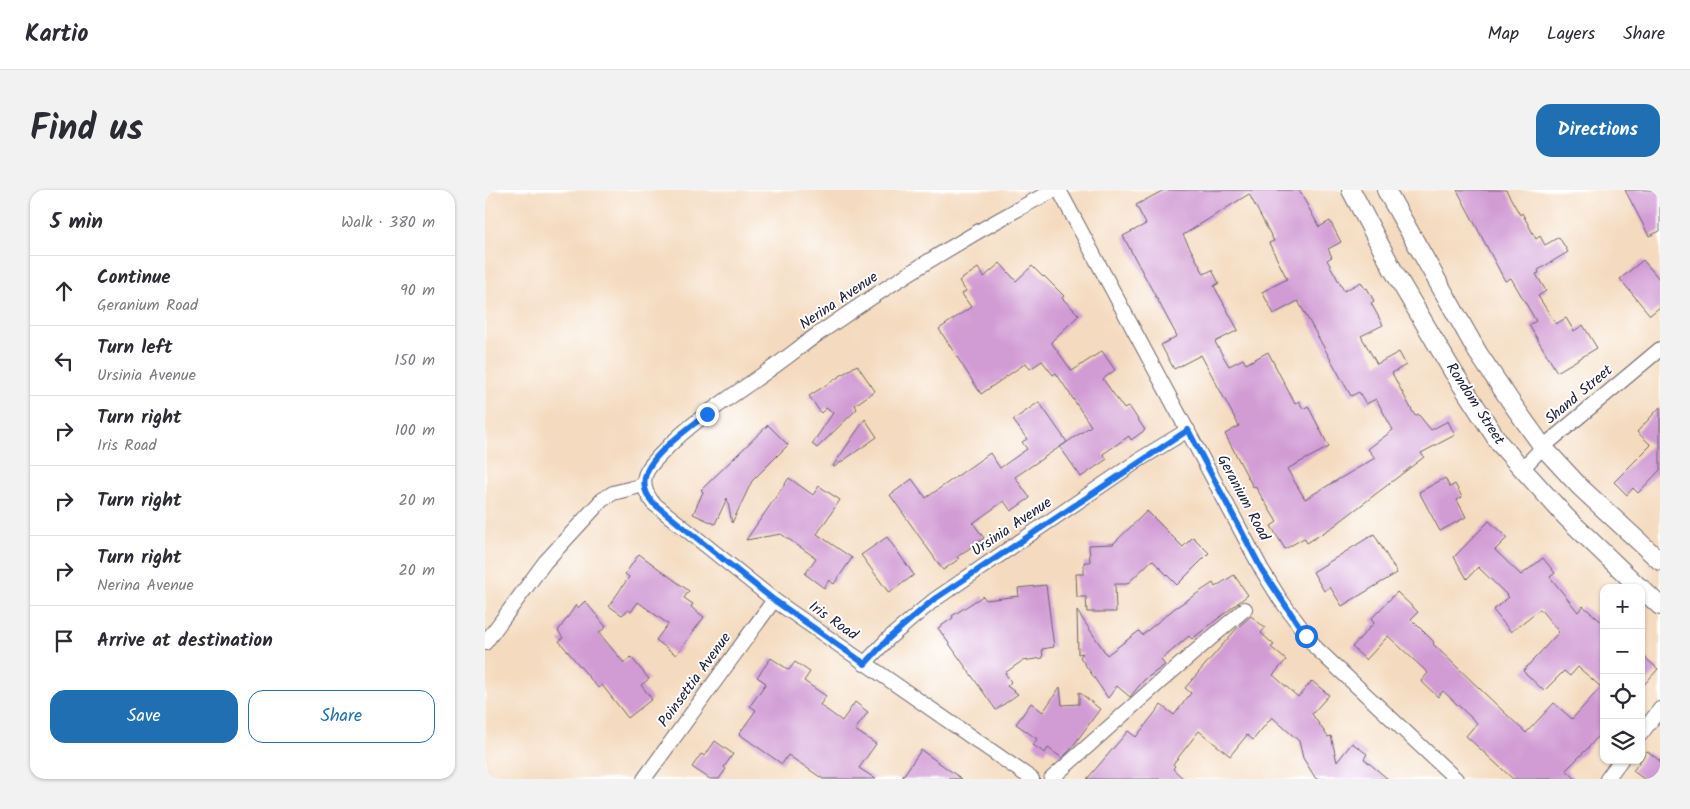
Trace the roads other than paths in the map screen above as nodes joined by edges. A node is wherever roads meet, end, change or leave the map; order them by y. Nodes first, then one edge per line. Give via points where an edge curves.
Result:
1 (1054, 190) edge
2 (1059, 190) edge
3 (1351, 190) edge
4 (1386, 190) edge
5 (1660, 349) edge
6 (1188, 430) junction
7 (1543, 447) junction
8 (1522, 469) junction
9 (646, 491) junction
10 (1660, 561) edge
11 (1637, 584) edge
12 (1645, 592) edge
13 (774, 600) junction
14 (1660, 606) edge
15 (1245, 609) dead end
16 (485, 643) edge
17 (865, 664) junction
18 (1660, 709) edge
19 (1645, 729) edge
20 (1618, 764) edge
21 (643, 779) edge
22 (1033, 779) edge
23 (1051, 779) edge
24 (1456, 779) edge
25 (1607, 779) edge

1 - 9 street, Nerina Avenue via 973,234 832,324 707,414 656,459 646,473
2 - 6 street, Geranium Road
3 - 8 street, Rondom Street via 1393,270 1452,370 1485,423
4 - 7 street, Rondom Street via 1478,353
5 - 7 street, Shand Street
6 - 17 street, Ursinia Avenue via 933,600
6 - 24 street, Geranium Road via 1262,570 1306,636
7 - 8 street, Shand Street
7 - 10 street, Rondom Street via 1580,487
8 - 11 street, Rondom Street via 1565,516
9 - 13 street, Iris Road via 653,503
9 - 16 street via 613,492 602,500 545,562
12 - 14 street, Rondom Street
13 - 17 street, Iris Road
13 - 21 street, Poinsettia Avenue
15 - 23 street
17 - 22 street, Iris Road
18 - 19 street
20 - 25 street

